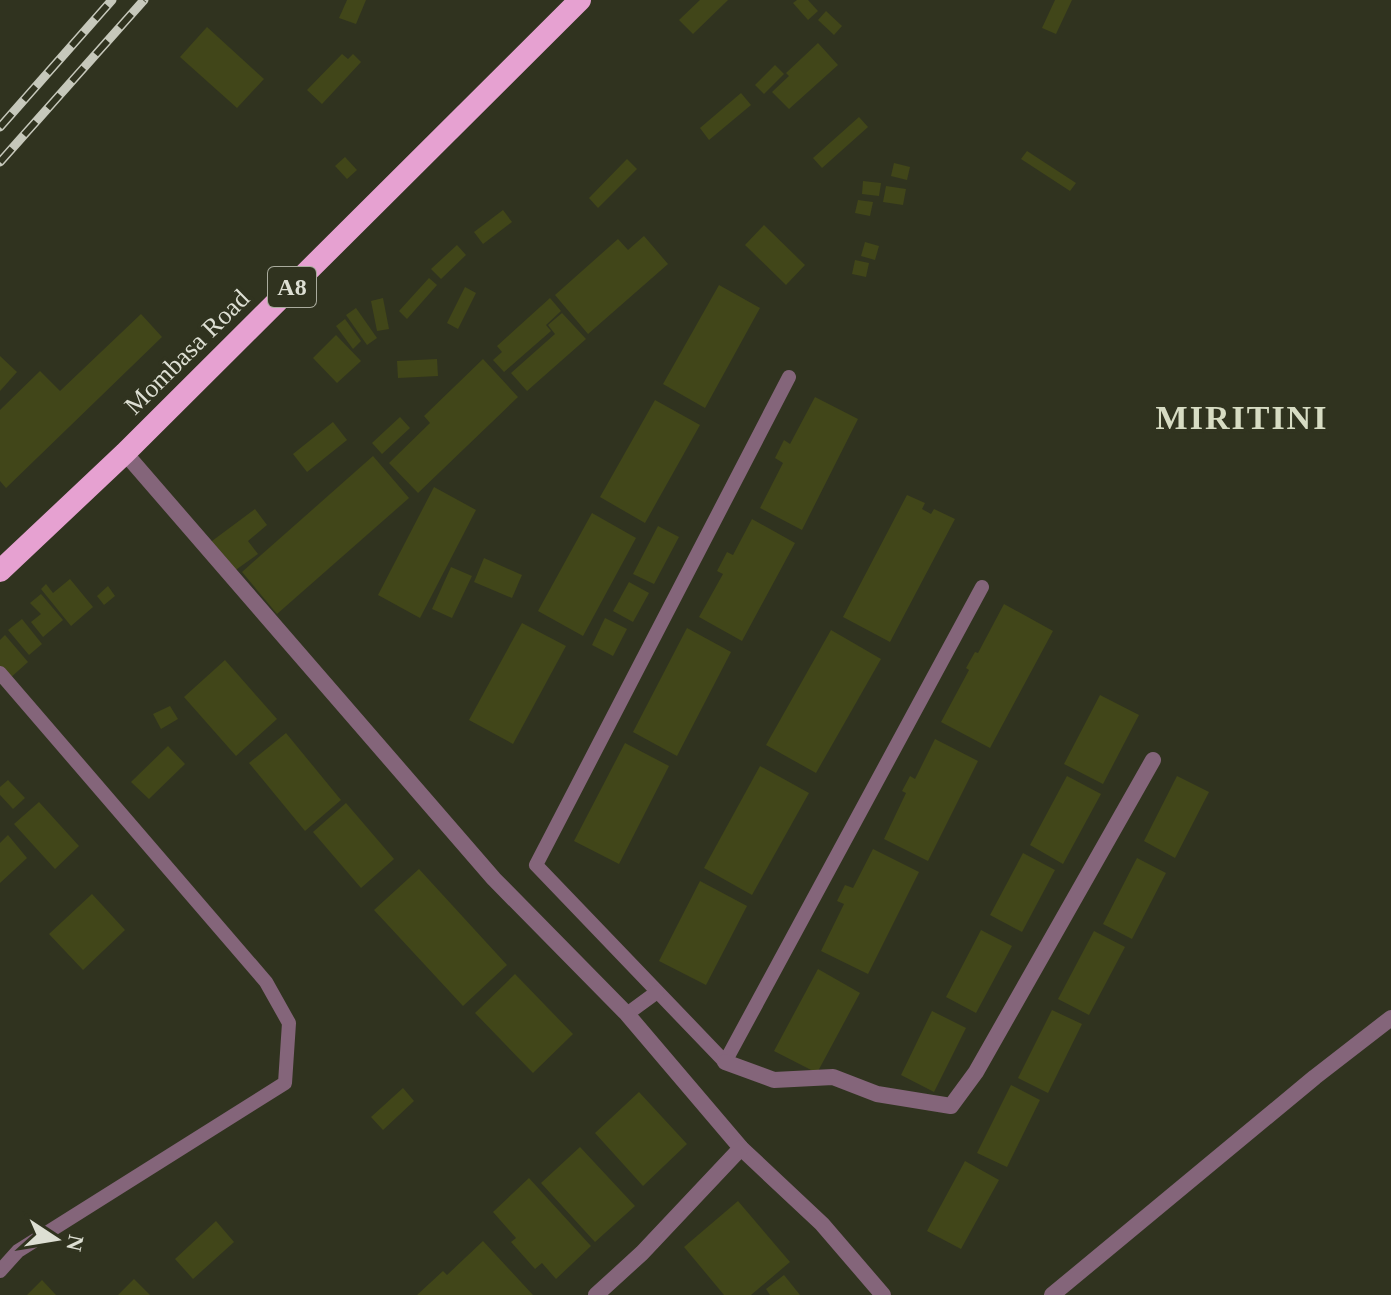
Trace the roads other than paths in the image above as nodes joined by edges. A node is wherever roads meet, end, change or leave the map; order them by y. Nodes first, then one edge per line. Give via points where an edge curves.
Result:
1 (580, 0) edge
2 (789, 377) dead end
3 (125, 453) junction
4 (0, 571) edge
5 (982, 587) dead end
6 (0, 673) edge
7 (1153, 760) dead end
8 (657, 992) junction
9 (627, 1014) junction
10 (1391, 1018) edge
11 (725, 1062) junction
12 (741, 1148) junction
13 (18, 1251) junction
14 (0, 1254) edge
15 (0, 1271) edge
16 (596, 1295) edge
17 (883, 1295) edge
18 (1052, 1295) edge

1 - 3 highway, Mombasa Road / A8
2 - 8 lane via 536,865
3 - 4 highway, Mombasa Road / A8
3 - 9 street via 494,879
5 - 11 lane
6 - 13 lane via 266,982 289,1023 285,1083
7 - 11 street via 976,1072 951,1106 877,1094 833,1077 774,1080
8 - 9 lane
8 - 11 lane
9 - 12 street
10 - 18 street
12 - 16 street
12 - 17 street via 822,1224
13 - 14 lane
13 - 15 lane

